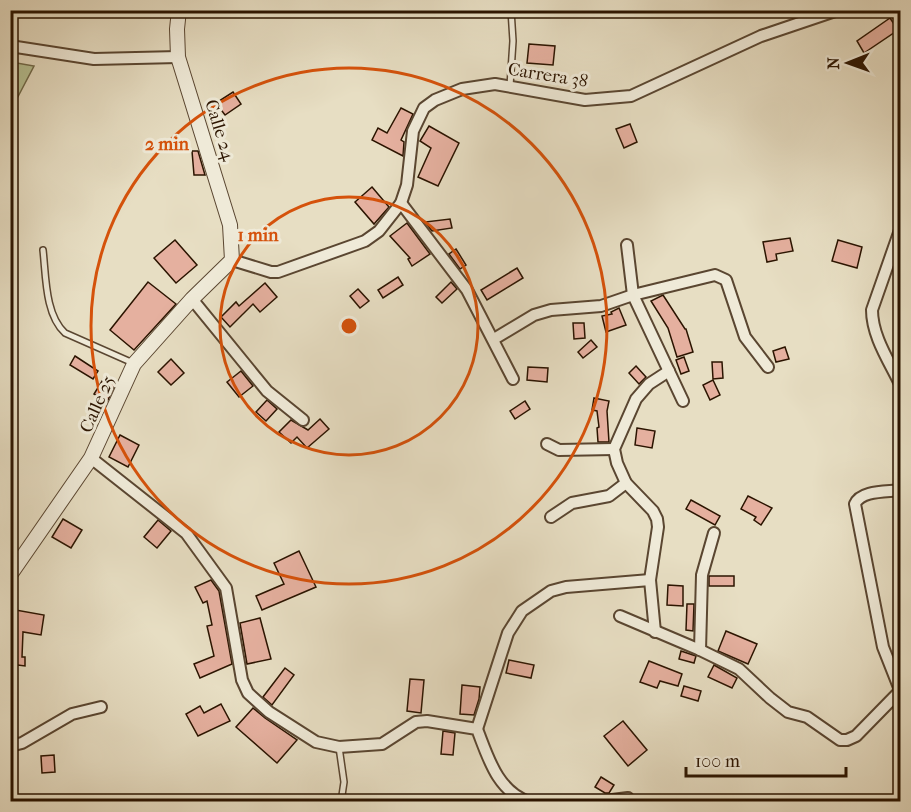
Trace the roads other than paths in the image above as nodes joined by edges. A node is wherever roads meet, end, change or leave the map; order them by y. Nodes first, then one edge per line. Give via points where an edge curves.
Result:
1 (179, 10) edge
2 (511, 10) edge
3 (838, 10) edge
4 (10, 46) edge
5 (178, 57) junction
6 (510, 86) junction
7 (401, 203) junction
8 (900, 230) edge
9 (627, 245) dead end
10 (43, 250) dead end
11 (232, 260) junction
12 (633, 295) junction
13 (192, 299) junction
14 (494, 339) junction
15 (134, 364) junction
16 (768, 367) dead end
17 (669, 371) junction
18 (513, 379) dead end
19 (900, 384) edge
20 (683, 401) dead end
21 (303, 420) dead end
22 (547, 444) dead end
23 (614, 449) junction
24 (92, 458) junction
25 (626, 483) junction
26 (900, 490) edge
27 (551, 517) dead end
28 (714, 533) dead end
29 (10, 575) edge
30 (650, 580) junction
31 (620, 616) dead end
32 (655, 632) junction
33 (700, 650) junction
34 (900, 691) edge
35 (101, 707) dead end
36 (477, 729) junction
37 (10, 746) edge
38 (339, 747) junction
39 (628, 798) dead end
40 (341, 801) edge
41 (529, 801) edge
42 (596, 801) edge

1 - 5 street, Calle 24
2 - 6 lane
3 - 6 street, Carrera 38 via 761,36 631,96 585,100
4 - 5 street via 94,59
5 - 11 street, Calle 24 via 230,225
6 - 7 street, Carrera 38 via 462,89 424,108 413,131
7 - 11 street, Carrera 38 via 380,231 365,241 278,272
7 - 14 street via 467,290
8 - 19 street via 872,310 872,322
9 - 12 street
10 - 15 lane via 51,315 56,326
11 - 13 street, Calle 25
12 - 14 street via 601,306 542,312
12 - 16 street via 720,276 726,280 745,337
12 - 17 street
13 - 15 street, Calle 25
13 - 21 street via 267,391
14 - 18 street
15 - 24 street, Calle 25
17 - 20 street
17 - 23 street via 649,384 636,399
22 - 23 street via 559,450
23 - 25 street
24 - 29 street, Calle 25
24 - 38 street via 186,533 226,588 242,680 248,693 269,712 316,742
25 - 27 street via 609,495 572,503
25 - 30 street via 657,519
26 - 34 street via 863,495 855,504 883,647
28 - 33 street via 702,575
30 - 32 street
30 - 36 street via 566,587 551,591 522,611 508,633
31 - 32 street
32 - 33 street
33 - 34 street via 739,669 788,712 807,717 840,740 855,736
35 - 37 street via 72,714
36 - 38 street via 416,722 381,744
36 - 41 street via 505,788
38 - 40 lane via 344,782
39 - 42 street

